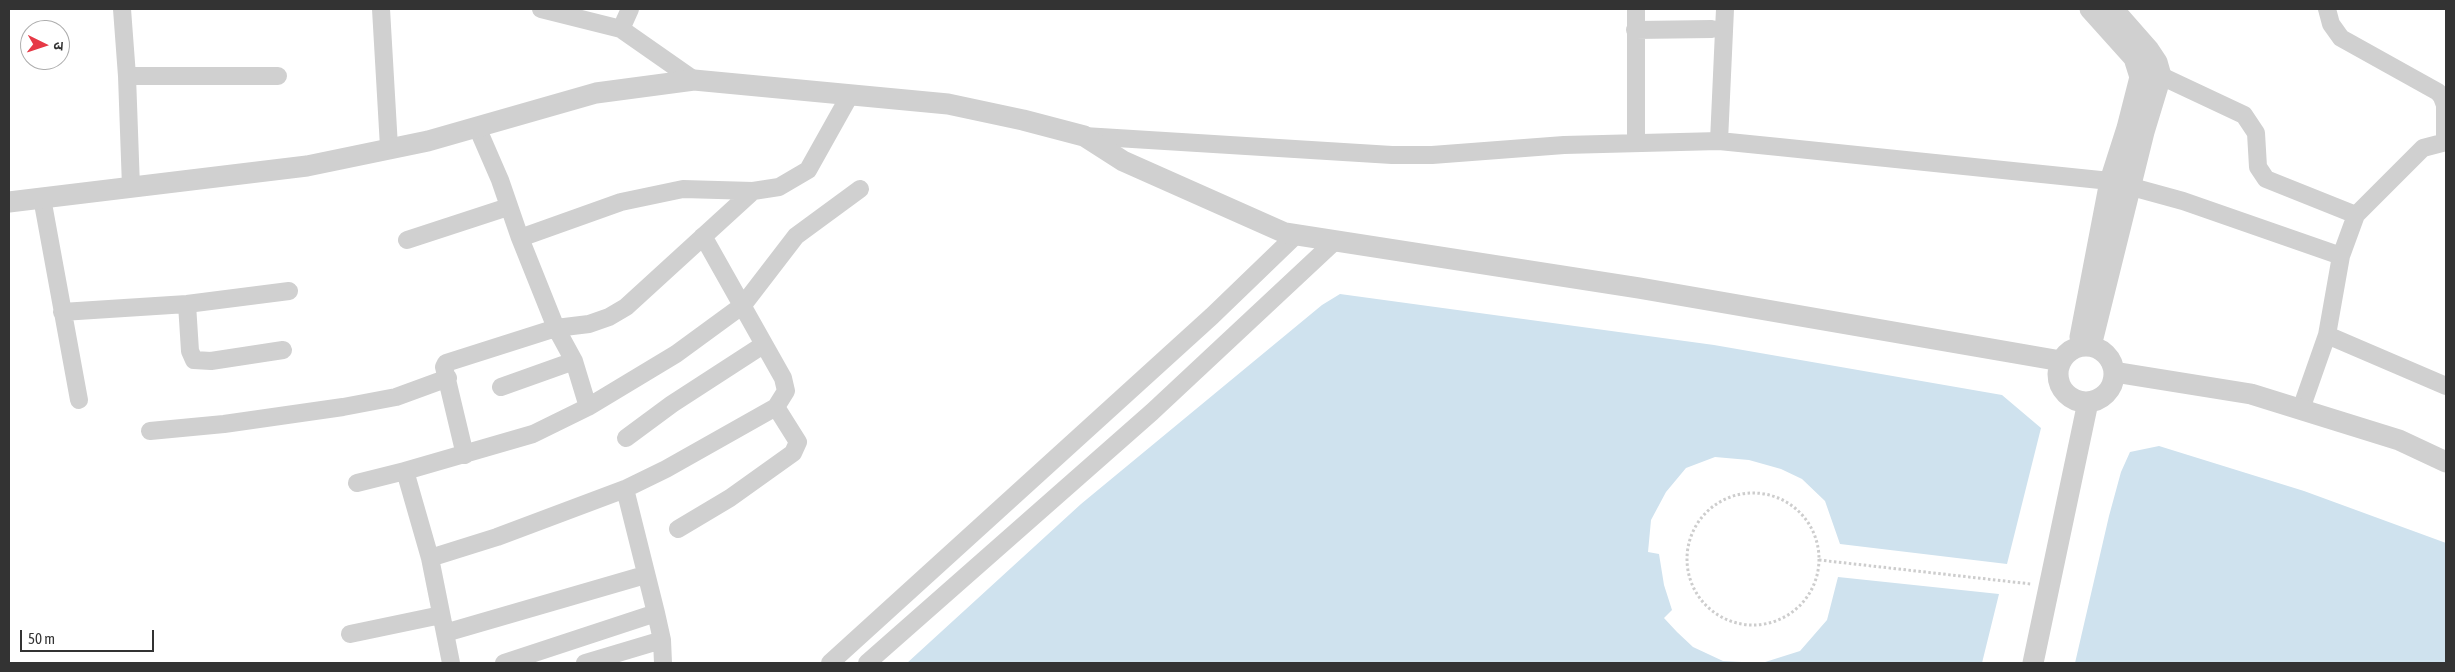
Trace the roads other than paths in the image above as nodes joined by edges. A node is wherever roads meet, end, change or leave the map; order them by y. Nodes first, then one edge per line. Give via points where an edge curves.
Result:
1 (122, 9) edge
2 (381, 9) edge
3 (541, 9) edge
4 (630, 9) edge
5 (1636, 9) edge
6 (1725, 9) edge
7 (2090, 9) edge
8 (2113, 9) edge
9 (2327, 9) edge
10 (621, 29) junction
11 (1712, 29) dead end
12 (1635, 30) junction
13 (127, 76) junction
14 (278, 76) dead end
15 (2161, 76) junction
16 (694, 80) junction
17 (850, 95) junction
18 (477, 127) junction
19 (1084, 136) junction
20 (1719, 142) junction
21 (2446, 142) edge
22 (1636, 143) junction
23 (389, 147) junction
24 (2120, 183) junction
25 (130, 187) junction
26 (860, 189) dead end
27 (753, 191) junction
28 (42, 198) junction
29 (9, 202) edge
30 (508, 207) junction
31 (2356, 215) junction
32 (1296, 235) junction
33 (703, 236) junction
34 (520, 238) junction
35 (407, 240) dead end
36 (1334, 242) junction
37 (2341, 256) junction
38 (289, 291) dead end
39 (186, 304) junction
40 (743, 305) junction
41 (62, 312) junction
42 (556, 328) junction
43 (2327, 335) junction
44 (763, 345) junction
45 (2084, 347) junction
46 (283, 350) dead end
47 (574, 360) junction
48 (2061, 361) junction
49 (2114, 372) junction
50 (448, 378) junction
51 (2446, 386) edge
52 (501, 387) dead end
53 (78, 400) dead end
54 (2088, 402) junction
55 (588, 407) junction
56 (776, 407) junction
57 (2301, 409) junction
58 (150, 431) dead end
59 (626, 438) dead end
60 (465, 455) junction
61 (2446, 462) edge
62 (404, 471) junction
63 (357, 483) dead end
64 (625, 488) junction
65 (678, 529) dead end
66 (430, 558) junction
67 (645, 575) junction
68 (656, 614) junction
69 (441, 615) junction
70 (444, 633) junction
71 (350, 634) dead end
72 (859, 636) junction
73 (662, 640) junction
74 (871, 660) edge
75 (451, 663) edge
76 (504, 663) edge
77 (585, 663) edge
78 (663, 663) edge
79 (830, 663) edge
80 (2033, 663) edge

1 - 13 street
2 - 23 street
3 - 10 street
4 - 10 street
5 - 12 street
6 - 20 street
7 - 24 street via 2134,58 2140,77 2127,128
8 - 15 street via 2149,50
9 - 21 street via 2331,24 2341,38 2438,92 2445,105
10 - 16 street
11 - 12 street
12 - 22 street
13 - 14 street
13 - 25 street
15 - 24 street
15 - 31 street via 2244,115 2256,133 2258,167 2266,179
16 - 17 street
16 - 18 street via 596,93
17 - 19 street via 948,104
17 - 27 street via 808,170 779,187
18 - 23 street
18 - 30 street
19 - 22 street via 1392,156
19 - 32 street via 1123,161
20 - 22 street
20 - 24 street
21 - 31 street via 2423,148
23 - 25 street via 307,166
24 - 37 street
24 - 45 street via 2092,265
25 - 28 street
26 - 40 street via 796,236
27 - 33 street
27 - 34 street via 683,189 621,202
28 - 29 street
28 - 41 street
30 - 34 street
30 - 35 street
31 - 37 street
32 - 36 street
32 - 72 street via 1212,316
33 - 40 street
33 - 42 street via 626,307 589,324
34 - 42 street
36 - 48 street via 1638,288
36 - 74 street via 1152,412
37 - 43 street
38 - 39 street
39 - 41 street
39 - 46 street via 190,351 194,360 211,361
40 - 44 street
40 - 55 street via 676,354
41 - 53 street
42 - 47 street
42 - 50 street via 450,360 444,367
43 - 51 street
43 - 57 street
44 - 56 street via 784,378 786,391
44 - 59 street
45 - 48 street via 2071,350
45 - 49 street via 2104,352 2112,361
47 - 52 street
47 - 55 street
48 - 54 street via 2059,377 2062,387 2068,395
49 - 54 street via 2108,392
49 - 57 street via 2251,394
50 - 58 street via 396,397 343,407
50 - 60 street
54 - 80 street
55 - 60 street via 533,434
56 - 64 street via 666,469
56 - 65 street via 798,442 793,453 730,498
57 - 61 street via 2399,440
60 - 62 street
62 - 63 street
62 - 66 street
64 - 66 street via 497,537
64 - 67 street
66 - 69 street
67 - 68 street
67 - 70 street
68 - 73 street
68 - 76 street
69 - 70 street
69 - 71 street
70 - 75 street
72 - 74 street
72 - 79 street
73 - 77 street
73 - 78 street

